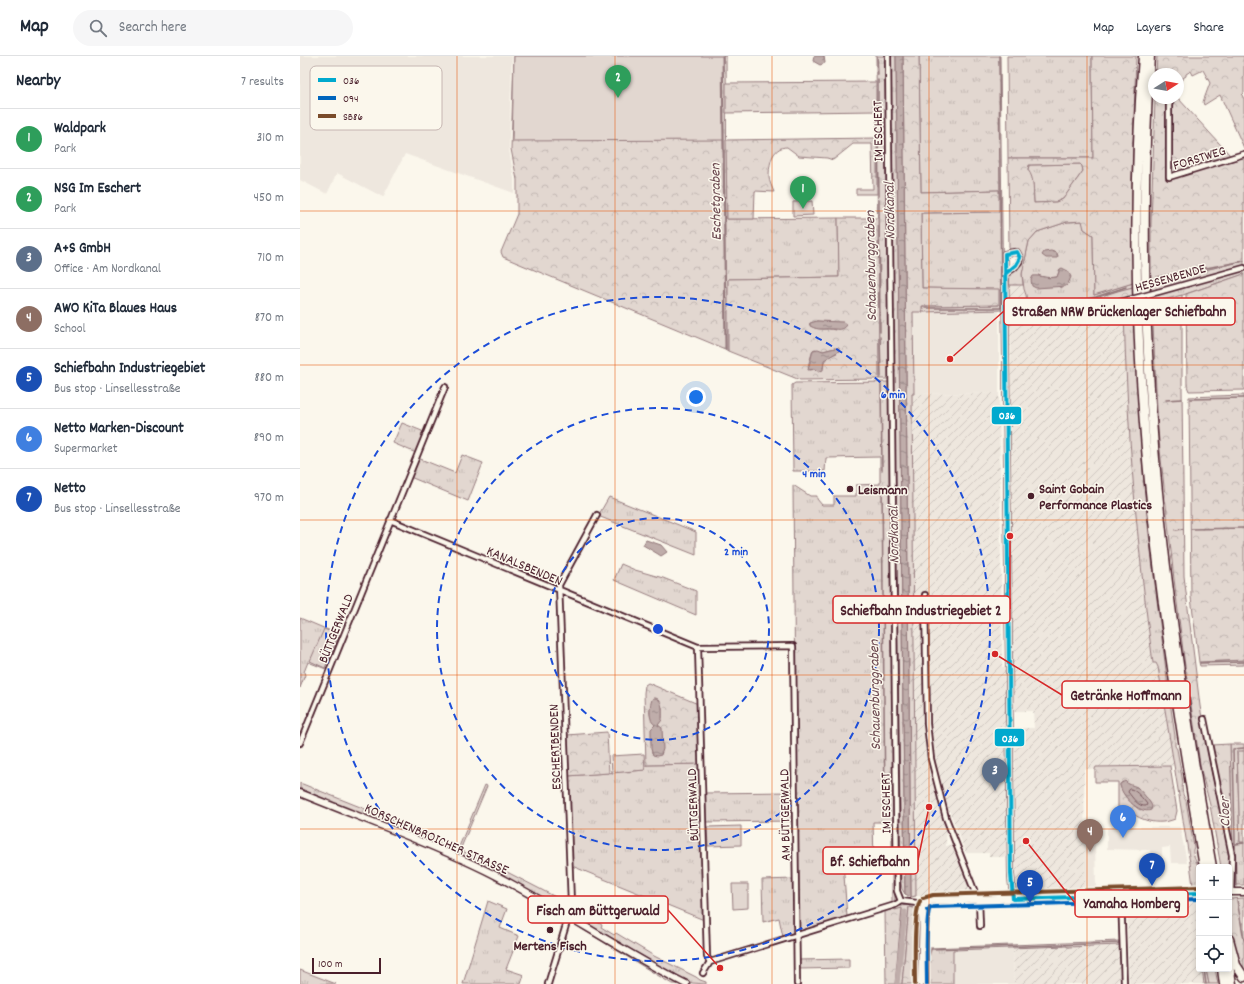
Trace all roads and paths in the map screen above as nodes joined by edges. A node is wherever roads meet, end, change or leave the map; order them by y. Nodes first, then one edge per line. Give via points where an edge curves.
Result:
1 (888, 56) edge
2 (1140, 56) edge
3 (1143, 56) edge
4 (1150, 56) edge
5 (1155, 56) edge
6 (1150, 68) edge
7 (1152, 68) edge
8 (1140, 90) junction
9 (1148, 104) edge
10 (1169, 104) edge
11 (1244, 154) edge
12 (1244, 268) edge
13 (1005, 274) junction
14 (1006, 312) junction
15 (445, 387) dead end
16 (598, 515) dead end
17 (390, 520) junction
18 (559, 591) junction
19 (925, 595) dead end
20 (793, 646) joint
21 (698, 648) junction
22 (1204, 719) dead end
23 (300, 743) edge
24 (300, 793) edge
25 (1204, 864) edge
26 (1212, 864) edge
27 (1232, 864) edge
28 (1232, 892) edge
29 (1244, 892) edge
30 (1196, 893) edge
31 (1121, 896) junction
32 (1013, 899) junction
33 (979, 900) junction
34 (901, 901) junction
35 (925, 904) junction
36 (569, 916) junction
37 (980, 926) dead end
38 (796, 936) junction
39 (1232, 950) edge
40 (710, 962) junction
41 (1222, 972) edge
42 (1230, 972) edge
43 (703, 973) dead end
44 (1244, 977) edge
45 (548, 984) edge
46 (686, 984) edge
47 (797, 984) edge
48 (921, 984) edge
49 (1124, 984) edge
50 (1224, 984) edge
51 (1232, 984) edge

1 - 34 street, IM ESCHERT via 897,891
2 - 8 highway
3 - 8 highway
4 - 6 highway
5 - 7 highway
8 - 25 highway via 1137,260 1146,445 1167,640
9 - 26 highway via 1145,261 1153,437 1175,639
10 - 11 street, FORSTWEG via 1169,177
12 - 14 street, HESSENBENDE, bridge via 1102,307 1077,311
13 - 13 street via 1019,262 1017,252 1005,254
13 - 14 street
14 - 32 street
15 - 17 street
16 - 18 street, ESCHERTBENDEN via 559,585
17 - 18 street, KANALSBENDEN
17 - 23 street, BÜTTGERWALD
18 - 21 street, KANALSBENDEN
18 - 36 street, ESCHERTBENDEN via 571,903
19 - 33 street via 927,724 931,759 946,818
20 - 21 street, KANALSBENDEN
20 - 38 street, AM BÜTTGERWALD
21 - 40 street, BÜTTGERWALD via 707,957
22 - 27 street
24 - 36 main road, KORSCHENBROICHER STRASSE via 455,856
28 - 29 main road
30 - 31 main road
31 - 32 main road
31 - 49 street
32 - 33 main road
33 - 35 main road via 933,900
33 - 37 street
34 - 35 street
34 - 38 street
35 - 48 main road
36 - 45 street, ESCHERTBENDEN
36 - 46 main road, KORSCHENBROICHER STRASSE
38 - 40 street
38 - 47 street, AM BÜTTGERWALD
39 - 44 highway via 1236,965
40 - 43 street
41 - 50 highway
42 - 51 highway

